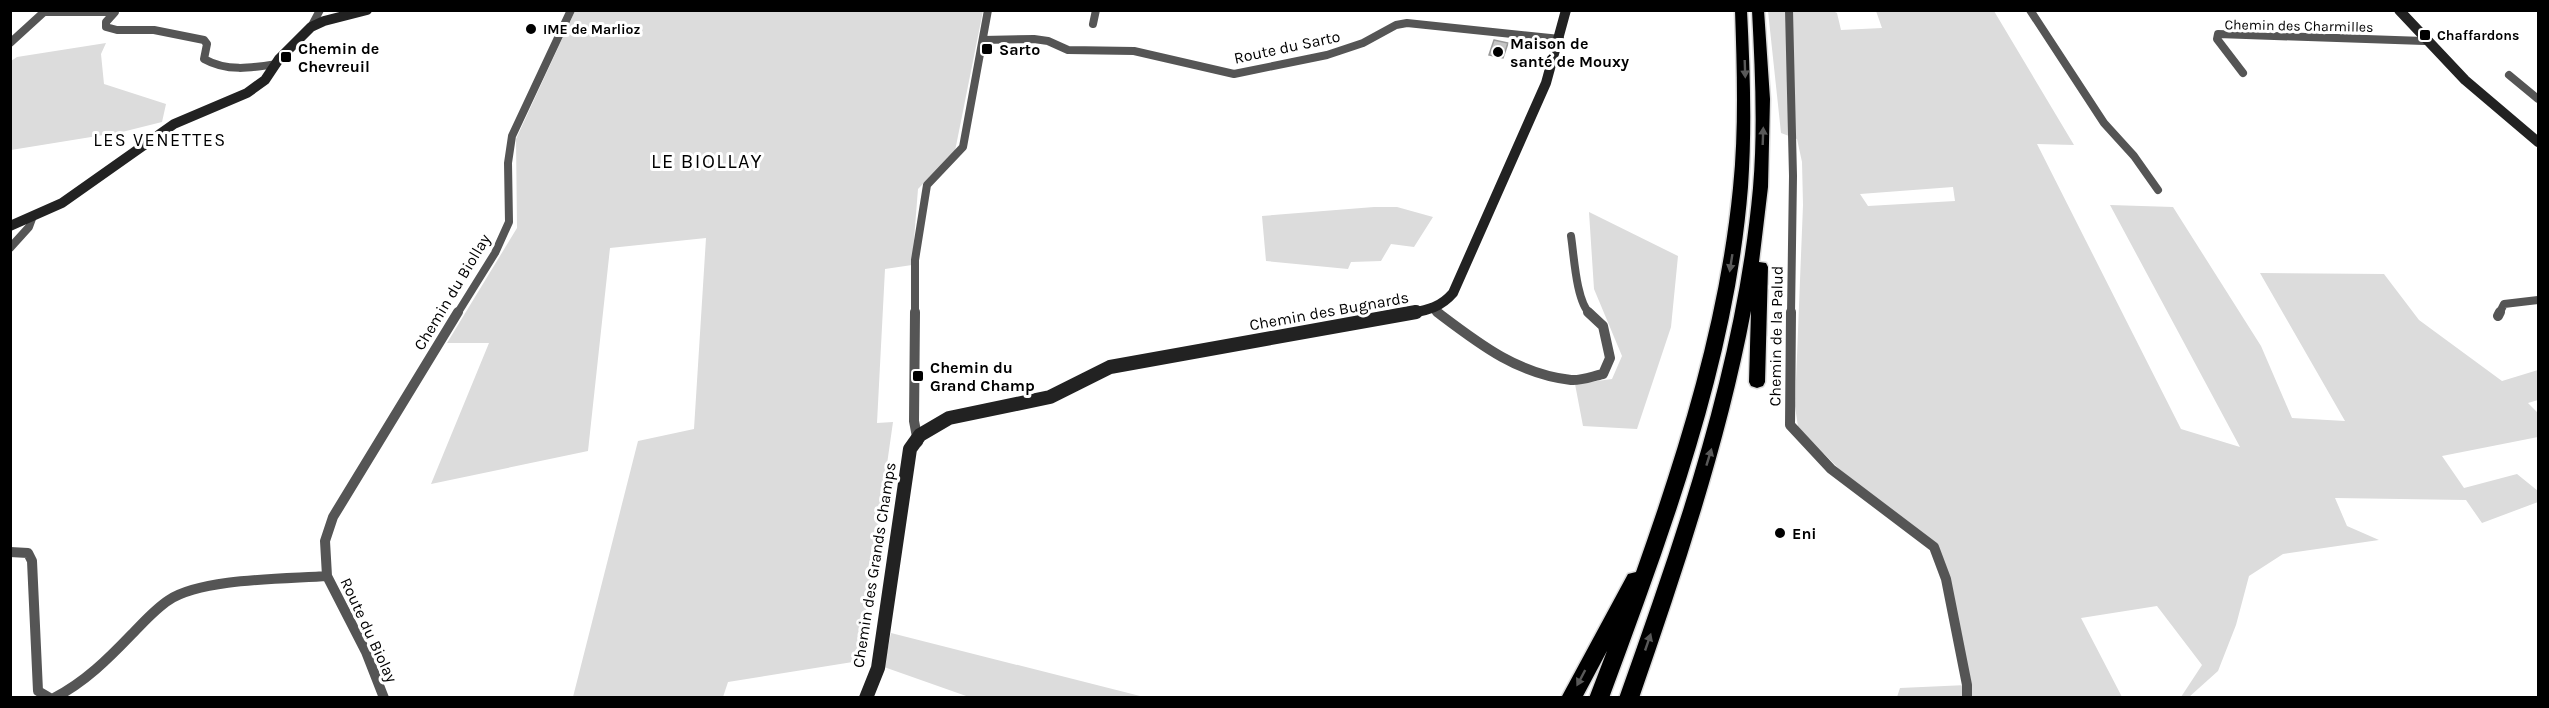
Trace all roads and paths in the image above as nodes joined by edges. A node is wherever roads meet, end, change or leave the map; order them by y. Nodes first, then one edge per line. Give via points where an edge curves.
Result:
1 (367, 10) edge
2 (571, 10) edge
3 (988, 10) edge
4 (1096, 10) edge
5 (1566, 10) edge
6 (1741, 10) edge
7 (1758, 10) edge
8 (1789, 10) edge
9 (2030, 10) edge
10 (2399, 10) edge
11 (86, 11) edge
12 (322, 14) edge
13 (1094, 24) dead end
14 (1560, 39) junction
15 (983, 40) junction
16 (2424, 41) junction
17 (10, 42) edge
18 (274, 67) junction
19 (2242, 73) dead end
20 (2509, 75) dead end
21 (2538, 99) edge
22 (2538, 142) edge
23 (2158, 190) dead end
24 (1760, 194) junction
25 (33, 216) junction
26 (10, 226) edge
27 (1571, 236) dead end
28 (10, 248) edge
29 (2538, 300) edge
30 (1433, 309) junction
31 (2498, 316) dead end
32 (1757, 382) dead end
33 (917, 441) junction
34 (1660, 535) junction
35 (10, 552) edge
36 (327, 576) junction
37 (50, 698) edge
38 (54, 698) edge
39 (384, 698) edge
40 (866, 698) edge
41 (1571, 698) edge
42 (1599, 698) edge
43 (1629, 698) edge
44 (1967, 698) edge

1 - 12 street
2 - 36 street, Chemin du Biollay via 512,136 508,163 509,222 495,253 333,517 325,542
3 - 15 street
4 - 13 street
5 - 14 street, Chemin des Bugnards
6 -> 34 highway via 1745,130 1733,248 1712,363
24 -> 7 highway via 1764,100
8 - 44 street, Chemin de la Palud via 1793,176 1790,424 1831,469 1934,547 1946,579
9 - 23 street via 2104,123
10 - 16 street
11 - 17 street via 44,12
11 - 18 street via 115,12 106,27 117,30 154,30 200,38 207,41 207,61 228,67
12 - 18 street
14 - 15 street, Route du Sarto via 1407,23 1327,55 1234,74 1134,51 1068,51 1034,39
14 - 30 street, Chemin des Bugnards via 1546,83 1453,292 1446,302
15 - 33 street via 963,147 927,185 915,260
16 - 19 street, Chemin des Charmilles via 2218,34 2217,39
16 - 22 street
18 - 25 street via 265,80 247,93 161,132 62,203
20 - 21 street
24 - 32 highway
43 -> 24 highway via 1685,537 1720,416 1746,297
25 - 26 street
25 - 28 street via 29,227
27 - 30 street via 1586,310 1603,326 1610,358 1604,374 1573,380 1530,370 1488,351
29 - 31 street via 2504,304
30 - 33 street, Chemin des Bugnards via 1110,367 1050,396 960,415
33 - 40 street, Chemin des Grands Champs via 878,668
34 -> 41 highway
34 - 42 highway
35 - 37 street via 28,553 32,561 38,691
36 - 38 street via 205,587 170,599 81,683
36 - 39 street, Route du Biolay via 366,652

